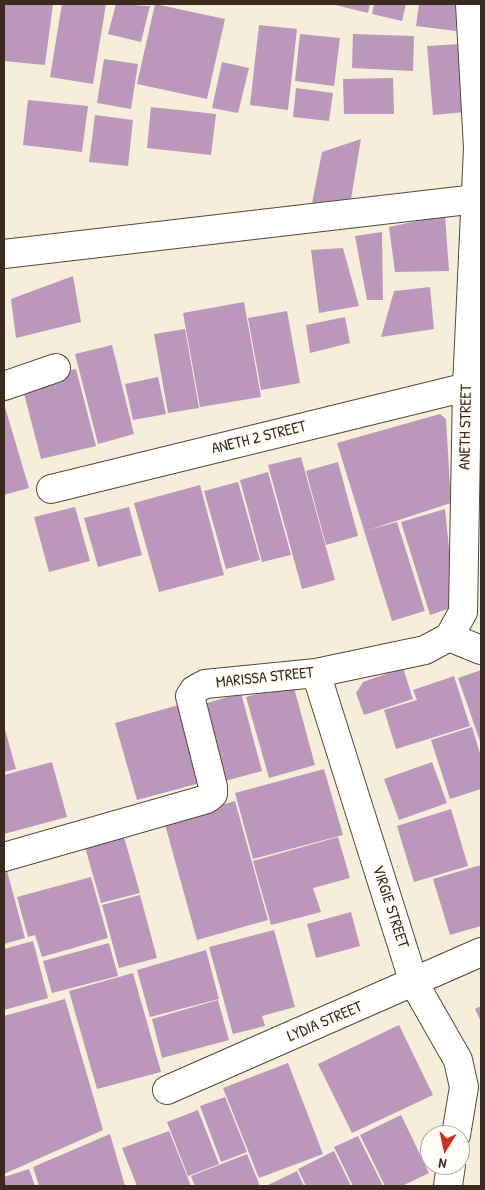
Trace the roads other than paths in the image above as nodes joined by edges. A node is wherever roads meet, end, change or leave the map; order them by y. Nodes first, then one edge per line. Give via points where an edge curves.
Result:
1 (470, 4) edge
2 (479, 148) edge
3 (476, 199) junction
4 (4, 254) edge
5 (56, 368) dead end
6 (4, 386) edge
7 (467, 387) junction
8 (51, 489) dead end
9 (449, 637) junction
10 (481, 650) edge
11 (316, 673) junction
12 (4, 857) edge
13 (481, 952) edge
14 (414, 983) junction
15 (167, 1090) dead end
16 (458, 1125) edge

1 - 2 street, ANETH STREET
2 - 3 street, ANETH STREET
3 - 4 street
3 - 7 street, ANETH STREET
5 - 6 street
7 - 8 street, ANETH 2 STREET
7 - 9 street, ANETH STREET via 463,612
9 - 10 street
9 - 11 street, MARISSA STREET via 425,650
11 - 12 street, MARISSA STREET via 205,684 194,690 190,696 213,787 213,794 208,799
11 - 14 street, VIRGIE STREET
13 - 14 street, LYDIA STREET
14 - 15 street, LYDIA STREET
14 - 16 street, VIRGIE STREET via 458,1060 464,1087

